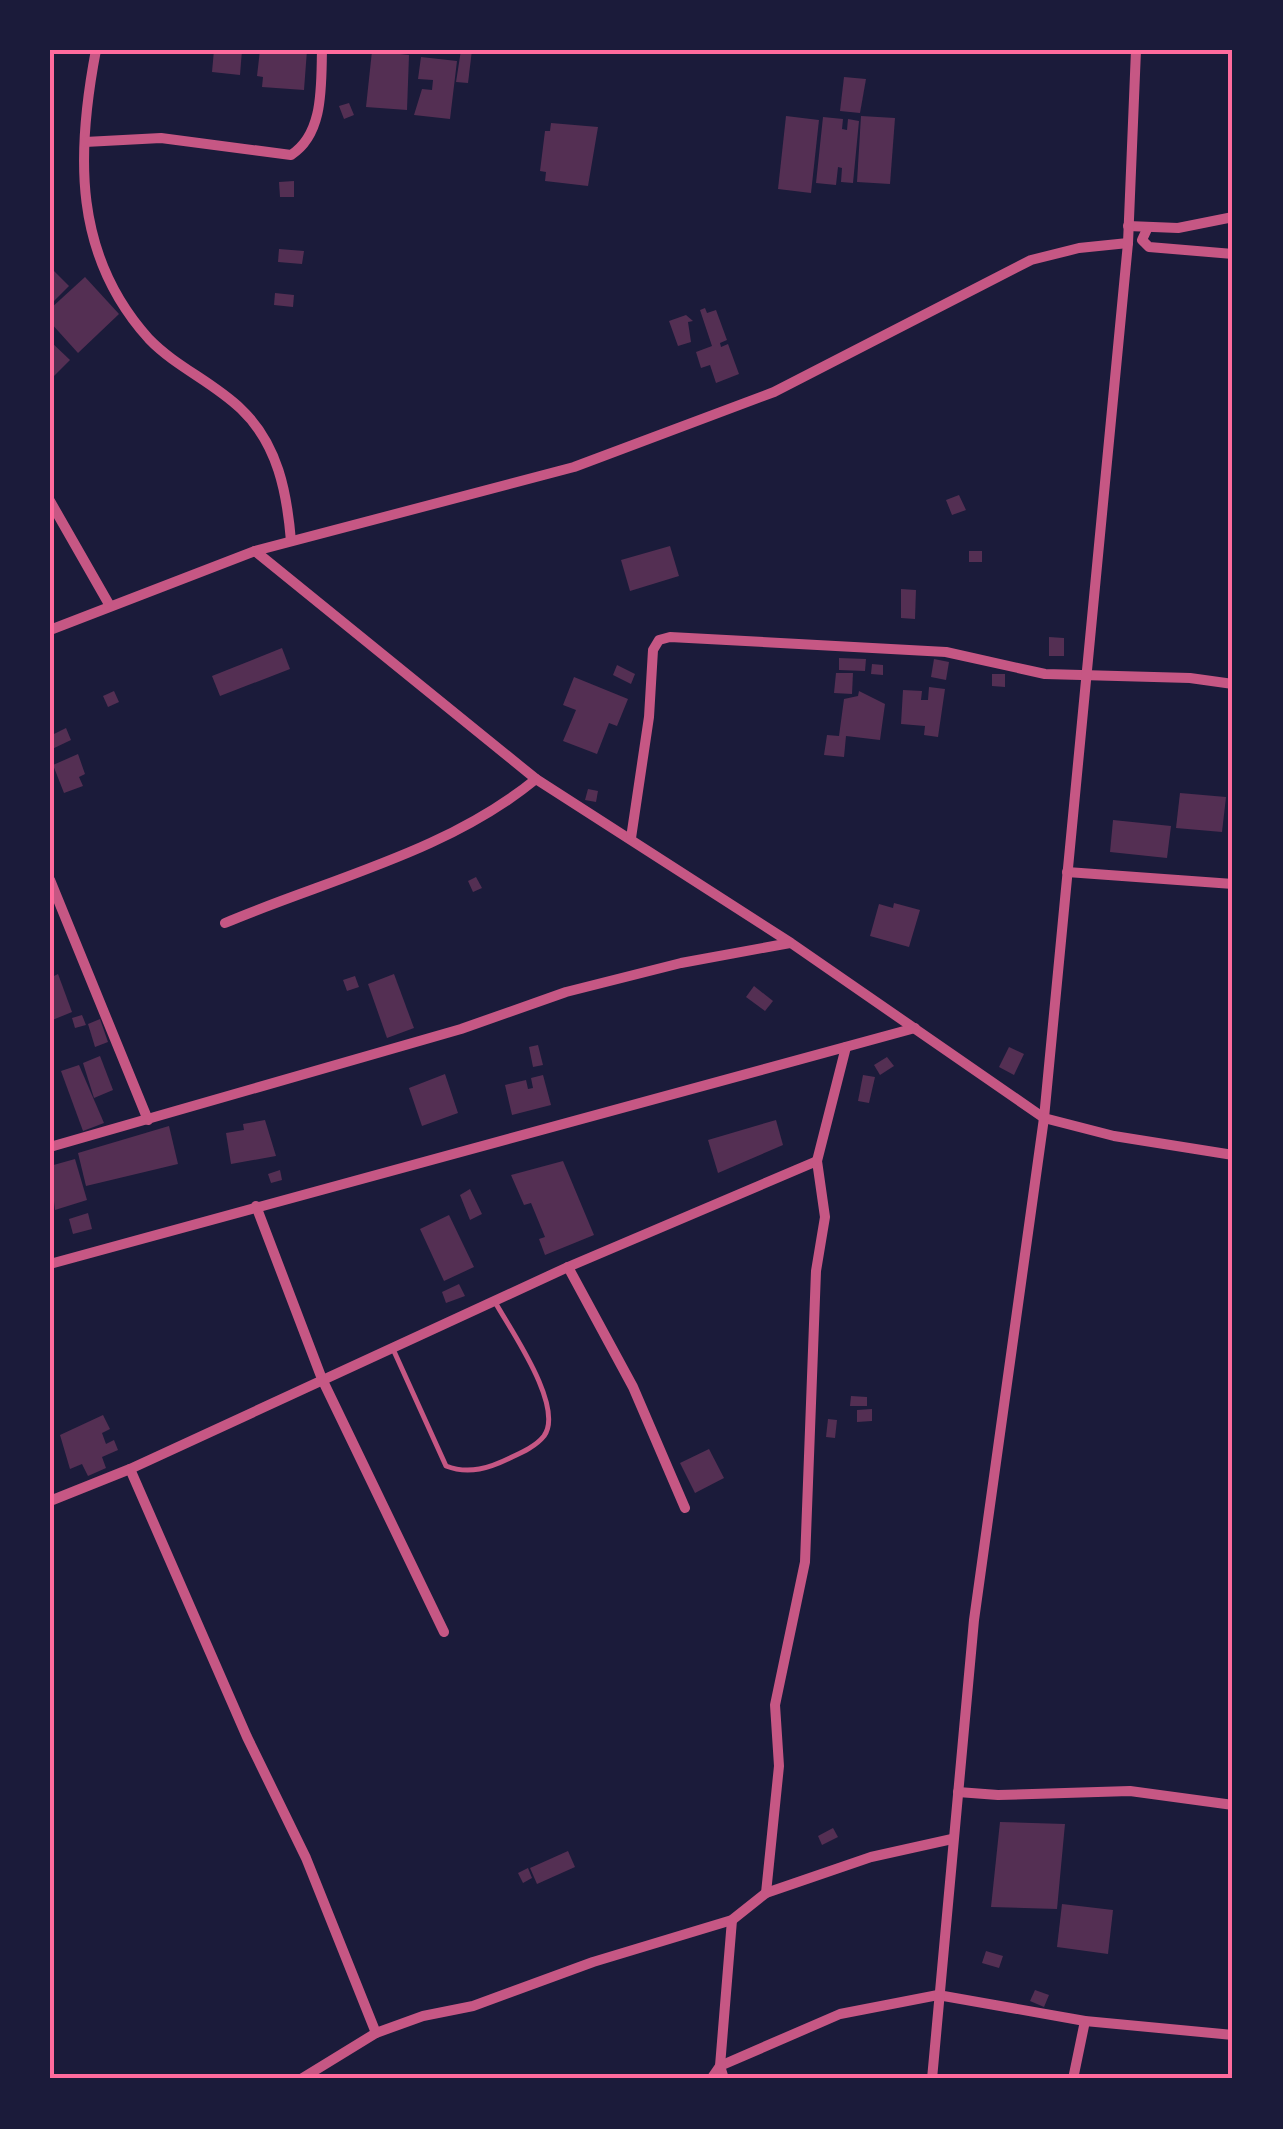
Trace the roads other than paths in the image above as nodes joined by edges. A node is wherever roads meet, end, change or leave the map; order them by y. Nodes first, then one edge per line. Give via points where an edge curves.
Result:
1 (96, 50) edge
2 (322, 50) edge
3 (1136, 50) edge
4 (85, 142) junction
5 (1233, 217) edge
6 (1128, 226) junction
7 (1148, 228) junction
8 (1128, 243) junction
9 (1233, 254) edge
10 (50, 500) edge
11 (291, 542) junction
12 (255, 551) junction
13 (110, 606) junction
14 (50, 630) edge
15 (1085, 676) junction
16 (1233, 684) edge
17 (536, 778) junction
18 (632, 838) junction
19 (1067, 872) junction
20 (50, 880) edge
21 (1233, 884) edge
22 (225, 923) dead end
23 (791, 942) junction
24 (915, 1028) junction
25 (846, 1047) junction
26 (1044, 1118) junction
27 (148, 1120) junction
28 (50, 1146) edge
29 (1233, 1154) edge
30 (817, 1161) junction
31 (256, 1206) junction
32 (50, 1264) edge
33 (568, 1267) junction
34 (494, 1300) junction
35 (392, 1347) junction
36 (322, 1379) junction
37 (130, 1468) junction
38 (50, 1501) edge
39 (685, 1508) dead end
40 (444, 1632) dead end
41 (958, 1792) junction
42 (1233, 1805) edge
43 (952, 1839) junction
44 (766, 1894) junction
45 (732, 1920) junction
46 (938, 1995) junction
47 (1085, 2021) junction
48 (376, 2033) junction
49 (1233, 2035) edge
50 (720, 2066) junction
51 (301, 2079) edge
52 (711, 2079) edge
53 (724, 2079) edge
54 (932, 2079) edge
55 (1073, 2079) edge

1 - 4 street
2 - 4 street via 316,125 306,145 291,154 161,138
3 - 6 street
4 - 11 street via 82,192 101,267 148,338 242,409 266,442 287,492
5 - 7 street
6 - 7 street
6 - 8 street
7 - 9 street via 1142,240 1149,248
8 - 11 street via 1031,260 774,392 574,467
8 - 15 street
10 - 13 street
11 - 12 street
12 - 13 street
12 - 17 street
13 - 14 street
15 - 16 street
15 - 18 street via 1012,669 946,652 670,636 659,640 650,666
15 - 19 street
17 - 18 street
17 - 22 street via 407,854
18 - 23 street
19 - 21 street
19 - 26 street
20 - 27 street
23 - 24 street
23 - 27 street via 566,992
24 - 25 street
24 - 26 street
25 - 30 street
25 - 31 street
26 - 29 street
26 - 41 street via 974,1620
27 - 28 street
30 - 33 street
30 - 44 street via 825,1218 816,1271 804,1562 775,1704 779,1766
31 - 32 street
31 - 36 street
33 - 34 street
33 - 39 street via 633,1387
34 - 35 street
34 - 35 lane via 541,1384 548,1423 530,1449 492,1467 461,1472 446,1466
35 - 36 street
36 - 37 street
36 - 40 street
37 - 38 street
37 - 48 street via 306,1858
41 - 42 street via 1130,1791
41 - 43 street
43 - 44 street via 871,1857
43 - 46 street
44 - 45 street
45 - 48 street
45 - 50 street
46 - 47 street
46 - 50 street via 840,2014
46 - 54 street
47 - 49 street
47 - 55 street
48 - 51 street
50 - 52 street
50 - 53 street

